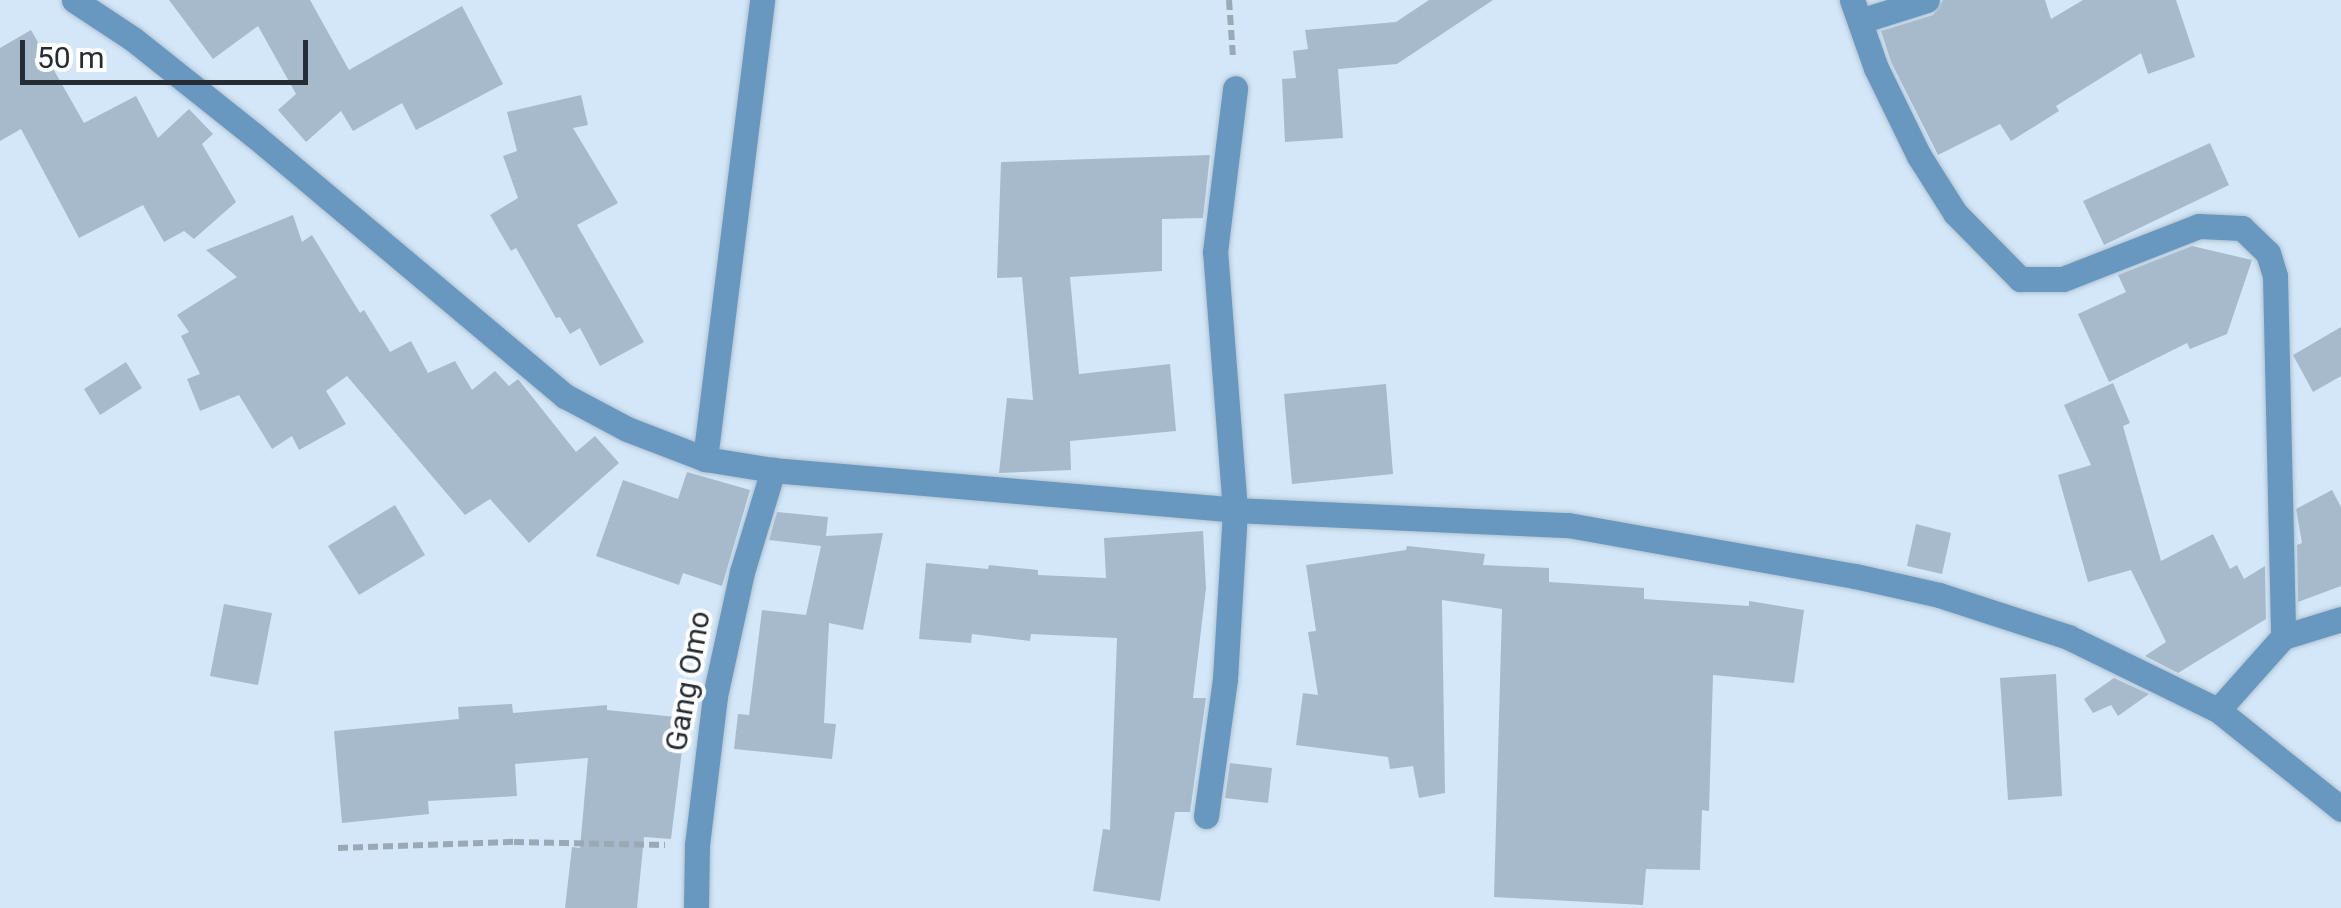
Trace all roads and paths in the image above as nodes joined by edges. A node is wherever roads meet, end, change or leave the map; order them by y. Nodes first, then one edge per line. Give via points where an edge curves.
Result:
1 (74, 0) edge
2 (762, 0) edge
3 (1230, 0) edge
4 (1927, 0) edge
5 (1856, 11) edge
6 (1235, 88) joint
7 (705, 459) junction
8 (772, 470) junction
9 (1235, 510) junction
10 (2341, 618) edge
11 (2283, 636) junction
12 (2218, 710) junction
13 (2341, 809) edge
14 (1206, 816) dead end
15 (697, 845) junction
16 (338, 848) dead end
17 (696, 908) edge

1 - 7 street via 255,136 565,396 626,429
2 - 7 street
3 - 6 path
4 - 5 street
5 - 11 street via 1882,82 1928,170 1955,213 2020,279 2063,279 2199,226 2242,228 2268,253 2275,276
6 - 9 street via 1216,252
7 - 8 street
8 - 9 street
8 - 15 street, Gang Omo via 728,628
9 - 12 street via 1568,526 1837,572 1940,595 2068,637
9 - 14 street via 1225,679
10 - 11 street
11 - 12 street
12 - 13 street
15 - 16 path
15 - 17 street, Gang Omo

